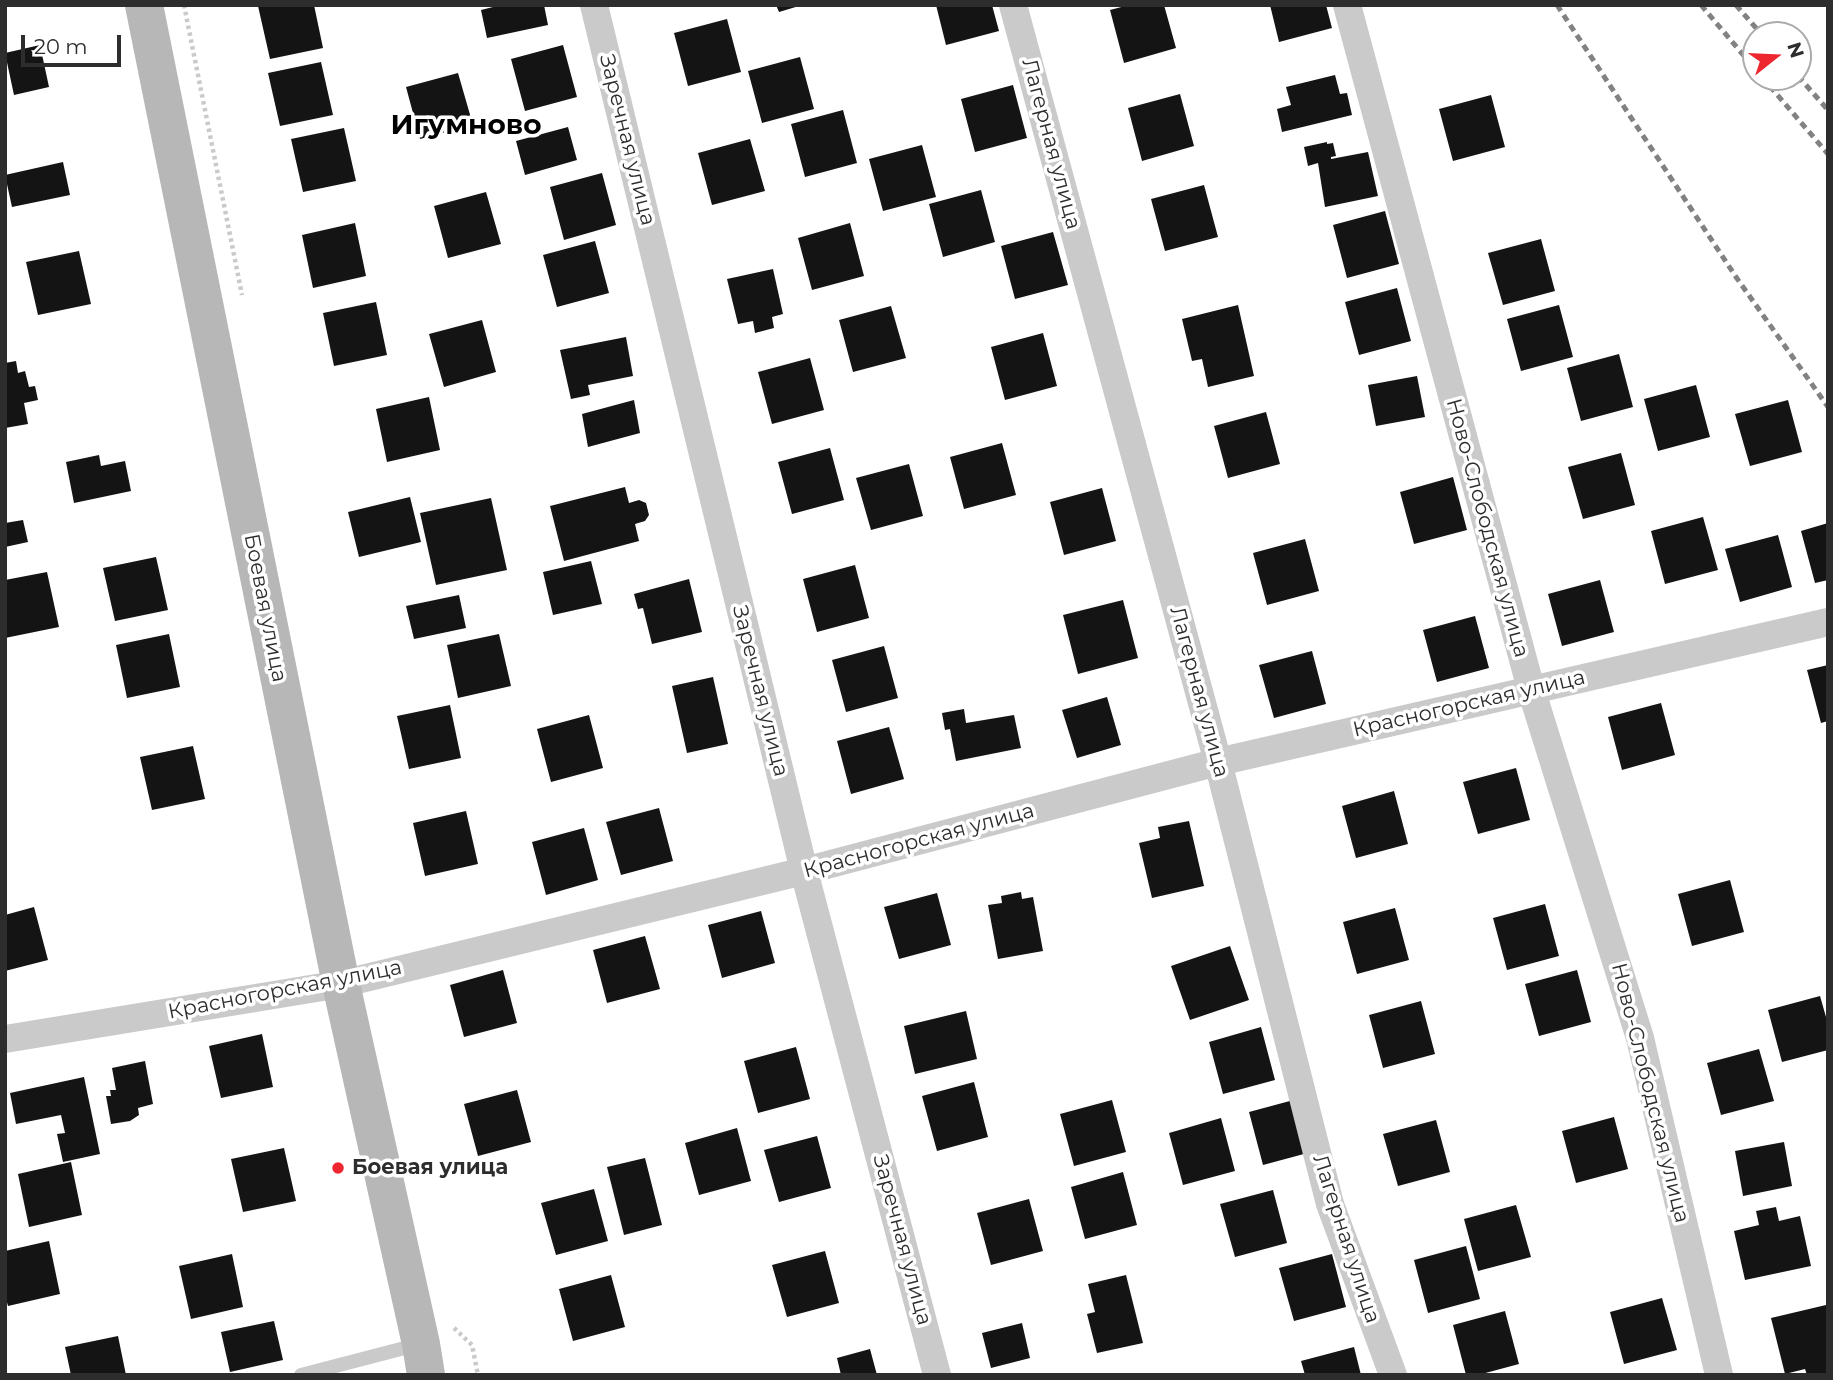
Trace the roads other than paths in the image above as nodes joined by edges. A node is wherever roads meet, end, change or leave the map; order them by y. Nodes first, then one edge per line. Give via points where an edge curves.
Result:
1 (144, 5) edge
2 (594, 5) edge
3 (1013, 5) edge
4 (1347, 5) edge
5 (1828, 622) edge
6 (1531, 689) junction
7 (1218, 762) junction
8 (804, 871) junction
9 (341, 984) junction
10 (5, 1039) edge
11 (433, 1349) edge
12 (301, 1375) edge
13 (937, 1375) edge
14 (1393, 1375) edge
15 (1719, 1375) edge

1 - 9 main road, Боевая улица
2 - 8 street, Заречная улица
3 - 7 street, Лагерная улица
4 - 6 street, Ново-Слободская улица
5 - 6 street, Красногорская улица
6 - 7 street, Красногорская улица
6 - 15 street, Ново-Слободская улица via 1640,1038
7 - 8 street, Красногорская улица
7 - 14 street, Лагерная улица via 1330,1204
8 - 9 street, Красногорская улица
8 - 13 street, Заречная улица
9 - 10 street, Красногорская улица
9 - 11 main road, Боевая улица
11 - 12 lane

